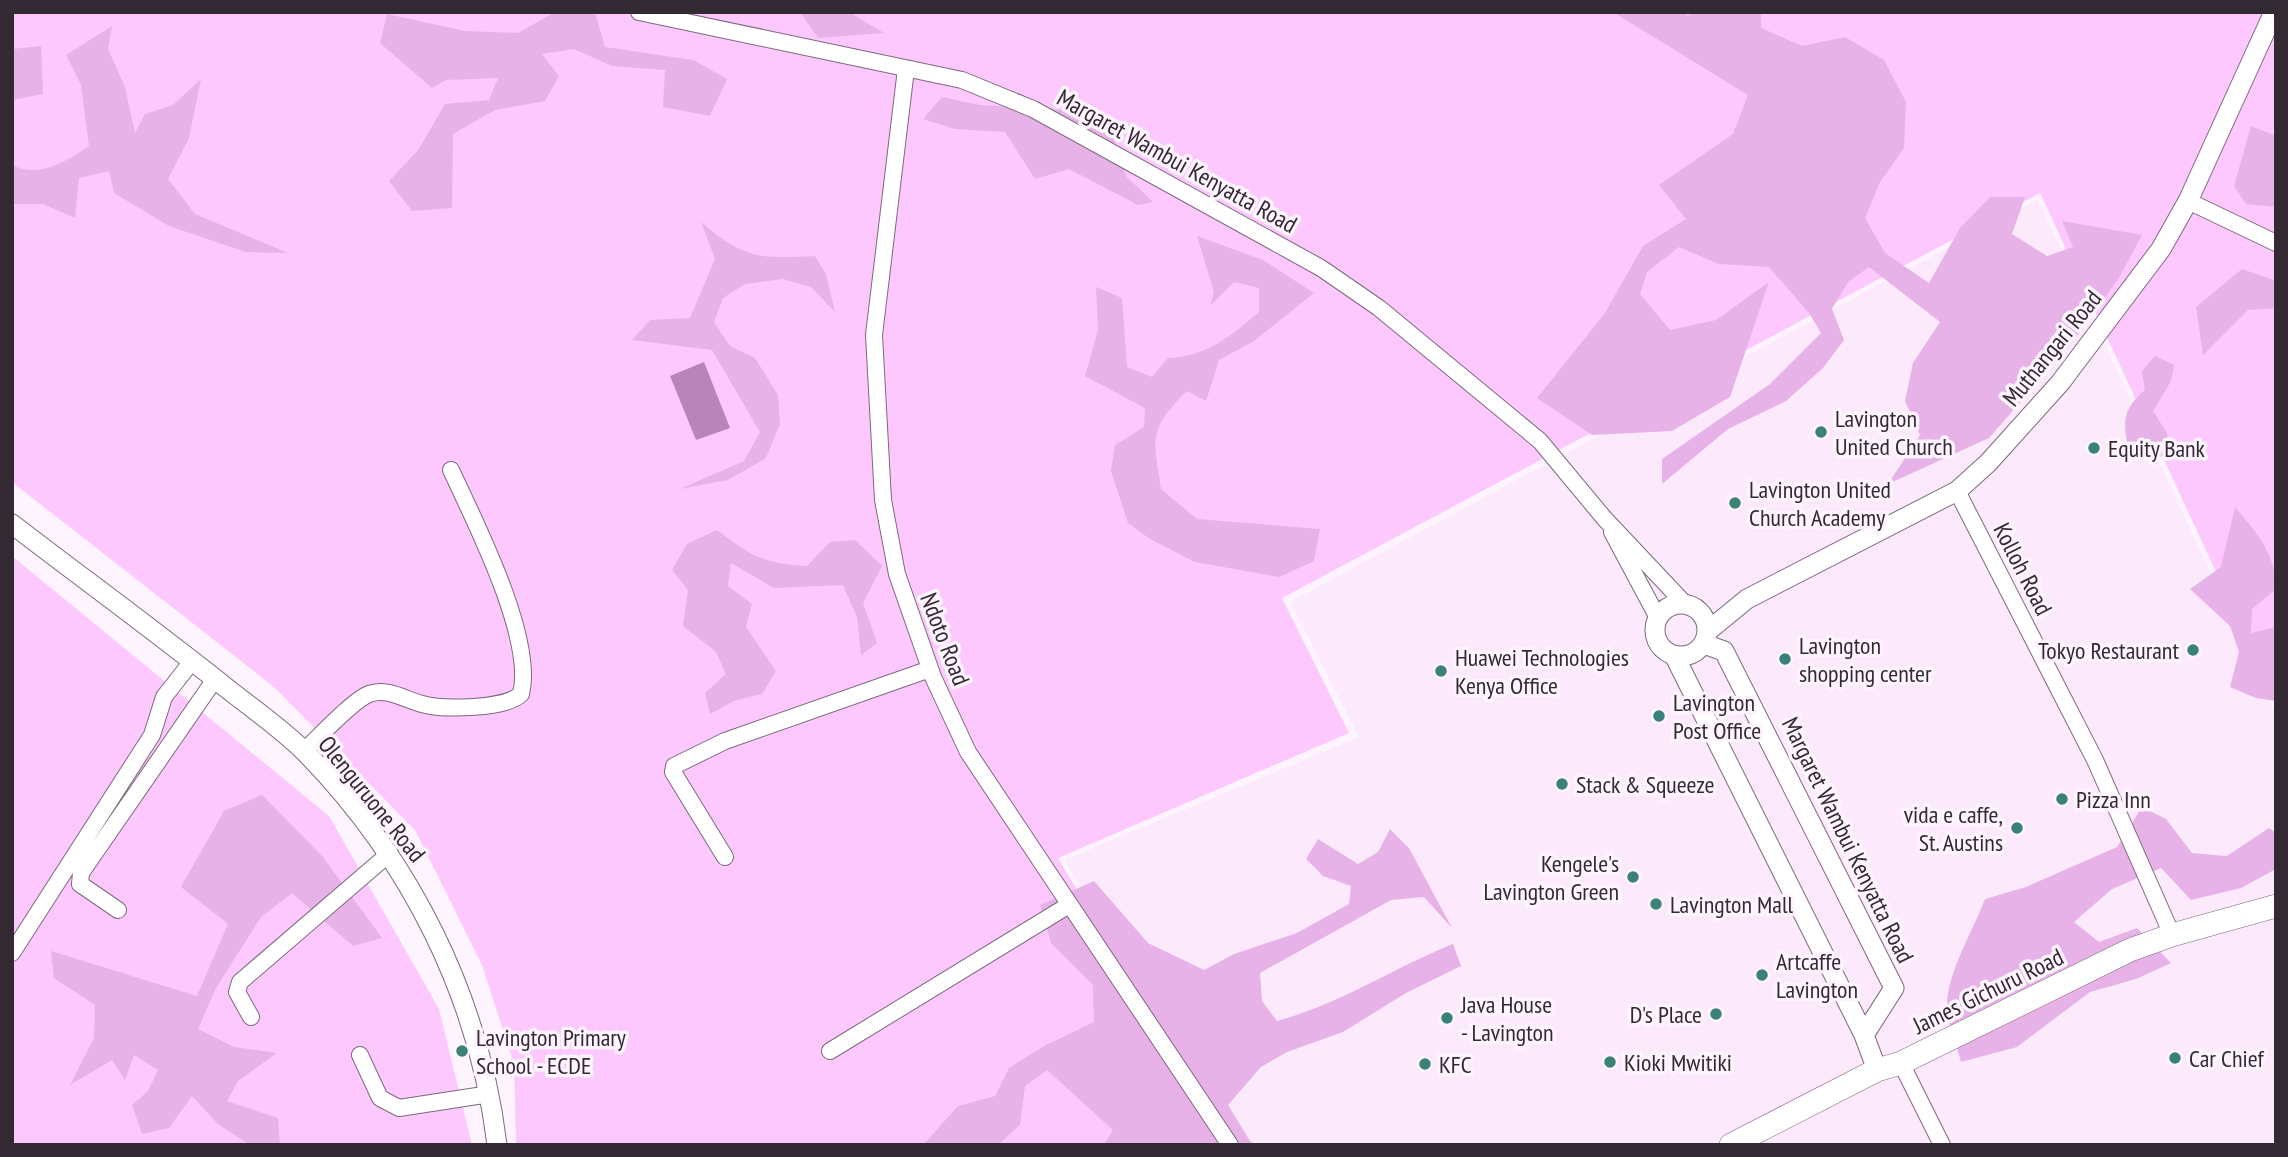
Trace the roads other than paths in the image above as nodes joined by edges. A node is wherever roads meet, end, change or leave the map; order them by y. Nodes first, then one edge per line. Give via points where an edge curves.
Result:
1 (639, 12) edge
2 (2274, 12) edge
3 (906, 69) junction
4 (2188, 201) junction
5 (2276, 243) edge
6 (451, 470) dead end
7 (1957, 491) junction
8 (1604, 518) junction
9 (12, 524) edge
10 (1747, 598) junction
11 (1692, 607) junction
12 (1658, 618) junction
13 (1706, 637) junction
14 (1674, 655) junction
15 (192, 660) junction
16 (930, 669) junction
17 (215, 679) junction
18 (304, 751) junction
19 (390, 853) junction
20 (724, 857) dead end
21 (1069, 905) junction
22 (2276, 905) edge
23 (118, 911) dead end
24 (2172, 934) junction
25 (12, 953) edge
26 (251, 1017) dead end
27 (1864, 1035) junction
28 (830, 1051) dead end
29 (360, 1055) dead end
30 (1901, 1063) junction
31 (1877, 1070) junction
32 (490, 1094) junction
33 (497, 1145) edge
34 (1230, 1145) edge
35 (1731, 1145) edge
36 (1942, 1145) edge

1 - 3 street, Margaret Wambui Kenyatta Road
2 - 4 street, Muthangari Road
3 - 8 street, Margaret Wambui Kenyatta Road via 962,80 1033,109 1339,279 1540,441
3 - 16 street, Ndoto Road via 874,335 883,500 897,574
4 - 5 street
4 - 7 street, Muthangari Road via 2161,249 2060,383
6 - 18 street via 508,598 522,667 521,694 503,704 474,706 423,705 387,693 369,694
7 - 10 street, Muthangari Road
7 - 24 street, Kolloh Road via 2095,760
8 - 11 street, Margaret Wambui Kenyatta Road
8 - 12 street, Margaret Wambui Kenyatta Road
9 - 15 street, Olenguruone Road
10 - 11 street, Muthangari Road
10 - 13 street, Muthangari Road
11 - 12 street via 1669,606
11 - 13 street via 1706,620
12 - 14 street via 1655,631 1659,643
13 - 14 street via 1687,655
13 - 27 street, Margaret Wambui Kenyatta Road via 1724,651 1894,988
14 - 27 street
15 - 17 street, Olenguruone Road
15 - 25 street via 163,697 152,735
16 - 20 street via 725,741 674,766 673,772
16 - 21 street, Ndoto Road via 968,752
17 - 18 street, Olenguruone Road
17 - 23 street via 81,873 80,884
18 - 19 street, Olenguruone Road
19 - 26 street via 240,982 237,992
19 - 32 street, Olenguruone Road via 436,935 460,992
21 - 28 street
21 - 34 street, Ndoto Road
22 - 24 main road, James Gichuru Road
24 - 30 main road, James Gichuru Road via 2130,950
27 - 31 street
29 - 32 street via 380,1098 398,1108
30 - 31 main road, James Gichuru Road
30 - 36 street
31 - 35 main road, James Gichuru Road
32 - 33 street, Olenguruone Road

